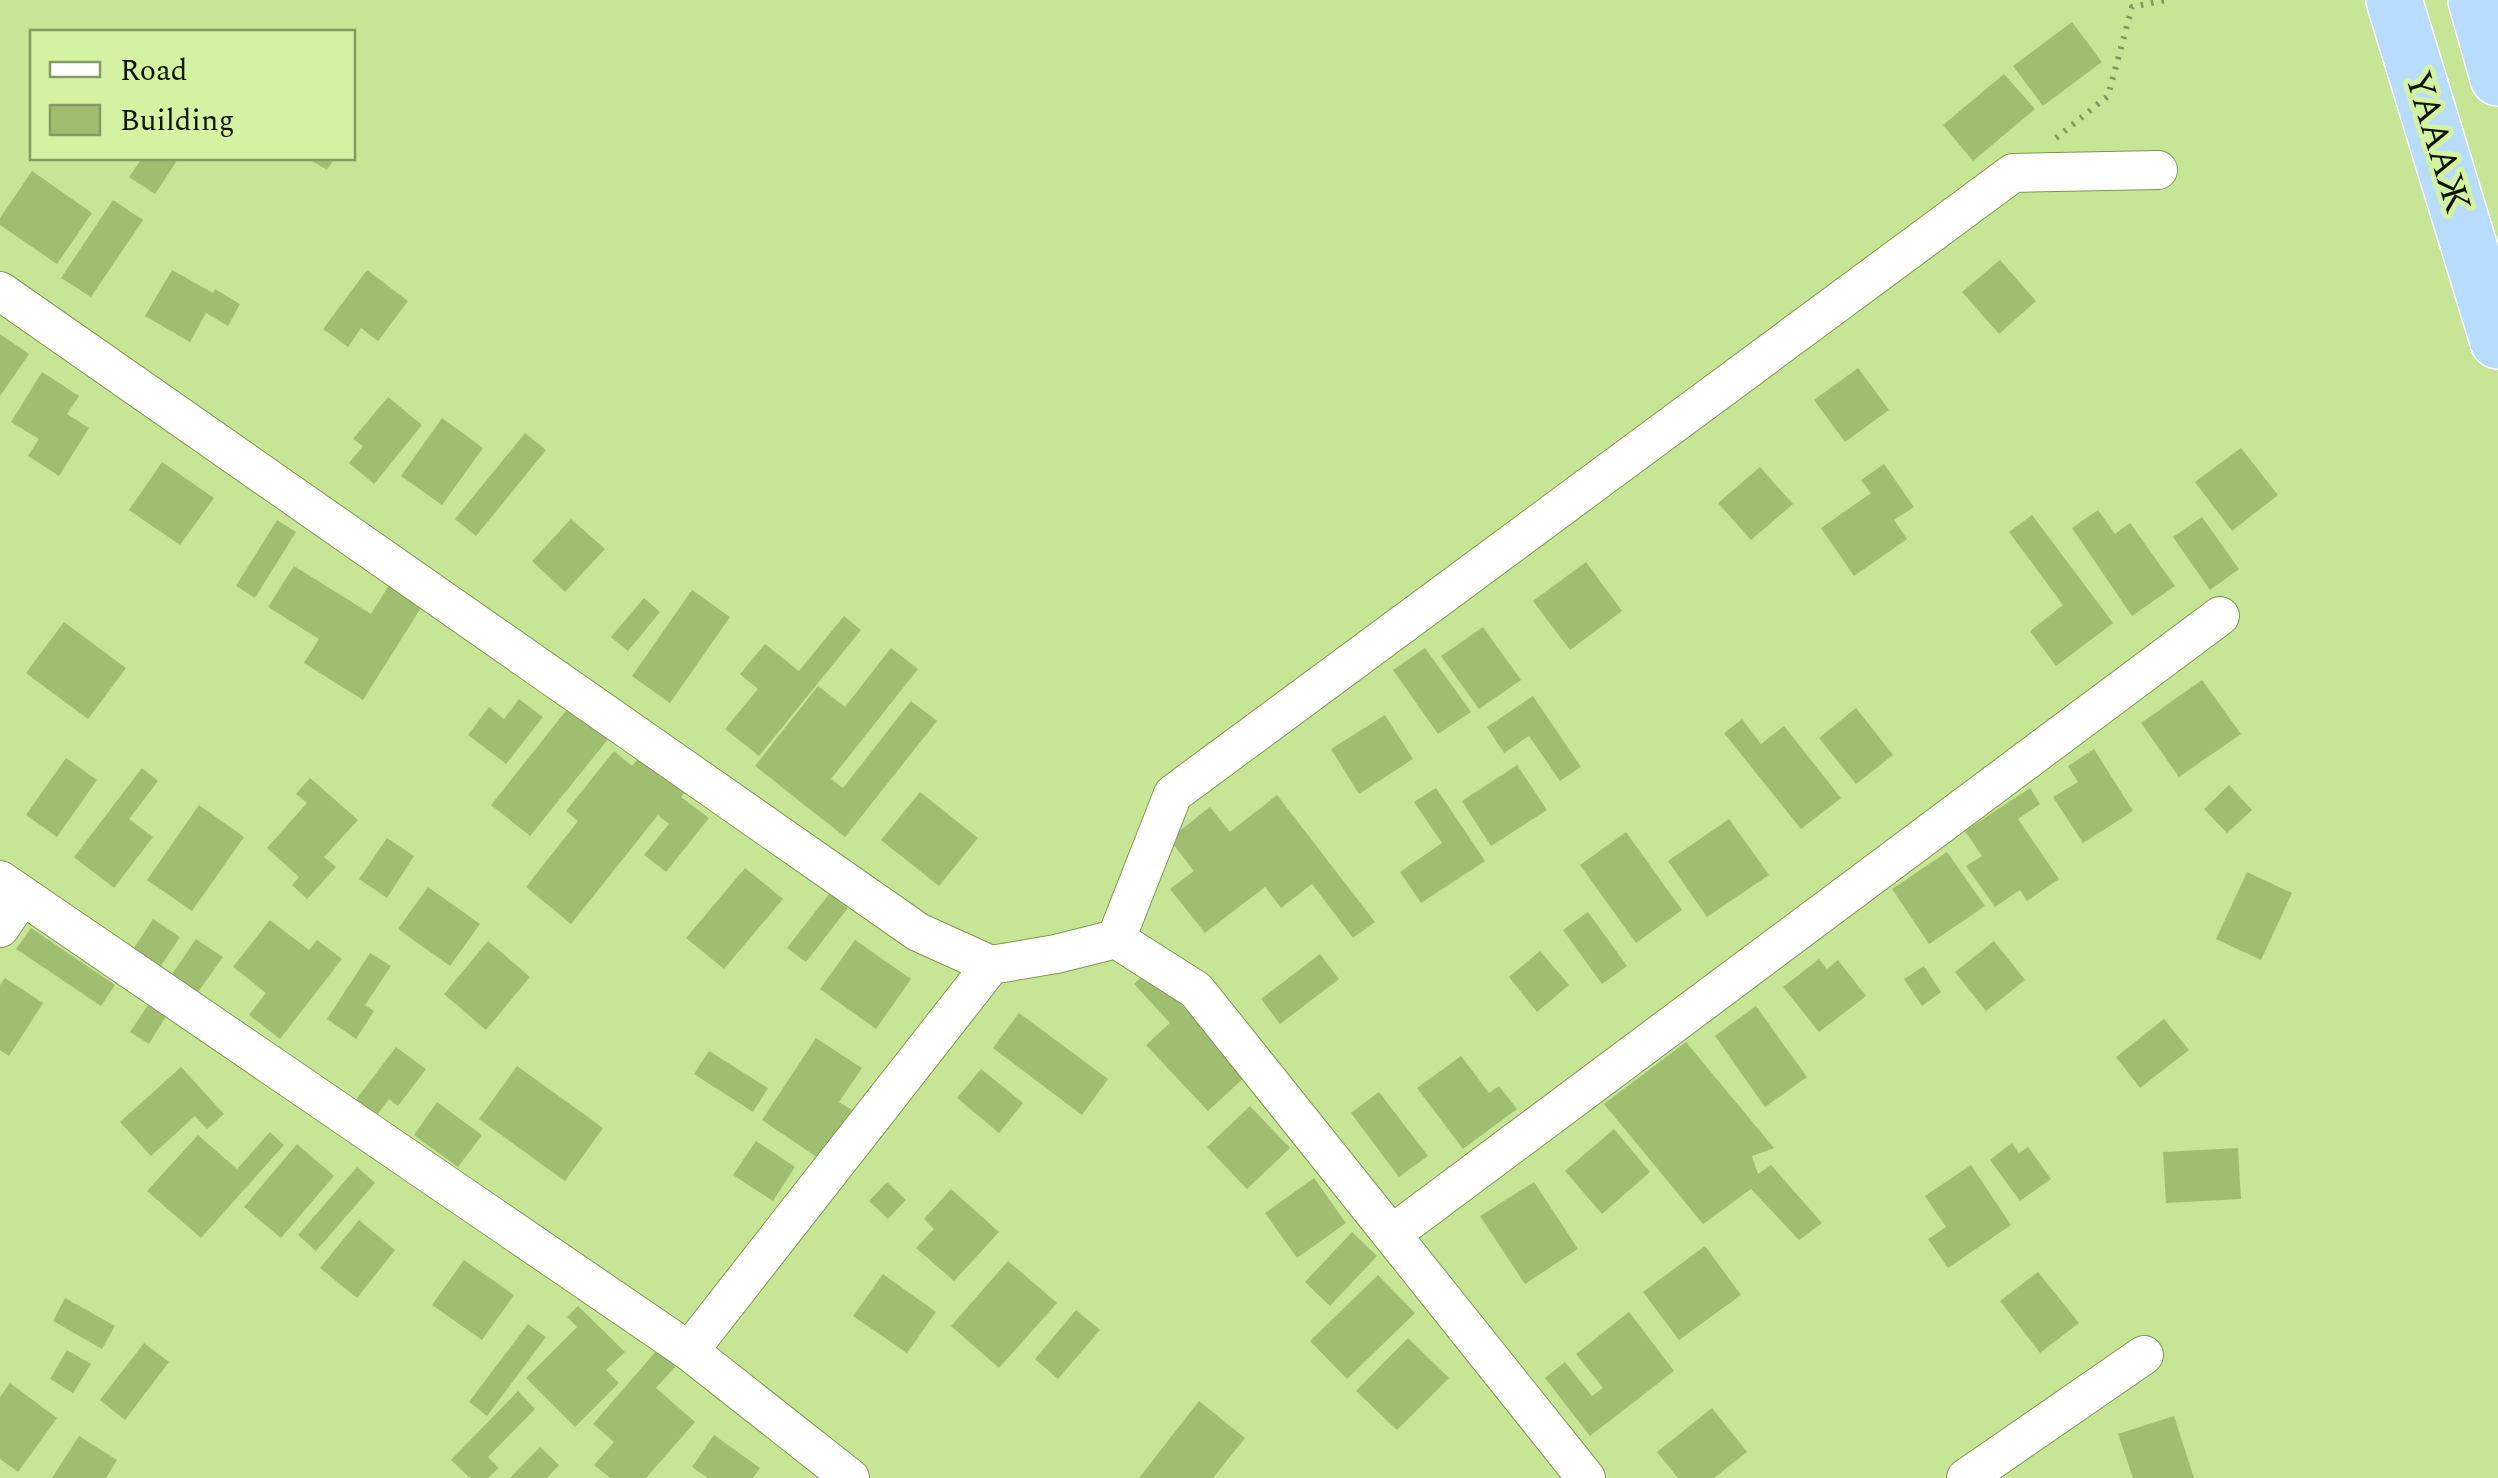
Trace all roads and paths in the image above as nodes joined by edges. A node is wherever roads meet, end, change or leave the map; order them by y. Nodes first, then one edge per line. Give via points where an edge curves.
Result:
1 (2166, 0) edge
2 (2394, 0) edge
3 (2476, 0) edge
4 (2498, 78) edge
5 (2158, 170) dead end
6 (2013, 173) junction
7 (0, 291) edge
8 (2498, 341) edge
9 (2220, 616) dead end
10 (11, 888) edge
11 (0, 928) edge
12 (1116, 938) junction
13 (991, 964) junction
14 (1392, 1234) junction
15 (689, 1351) junction
16 (2144, 1355) dead end
17 (850, 1478) edge
18 (1586, 1478) edge
19 (1966, 1478) edge

1 - 6 path via 2132,7 2108,96
2 - 8 highway, ҮАААЖ
3 - 4 highway, ҮАААЖ
5 - 6 street
6 - 12 street via 1173,794
7 - 13 street via 918,932
9 - 14 street
10 - 11 street
10 - 15 street
12 - 13 street
12 - 14 street via 1196,990
13 - 15 street
14 - 18 street
15 - 17 street
16 - 19 street

